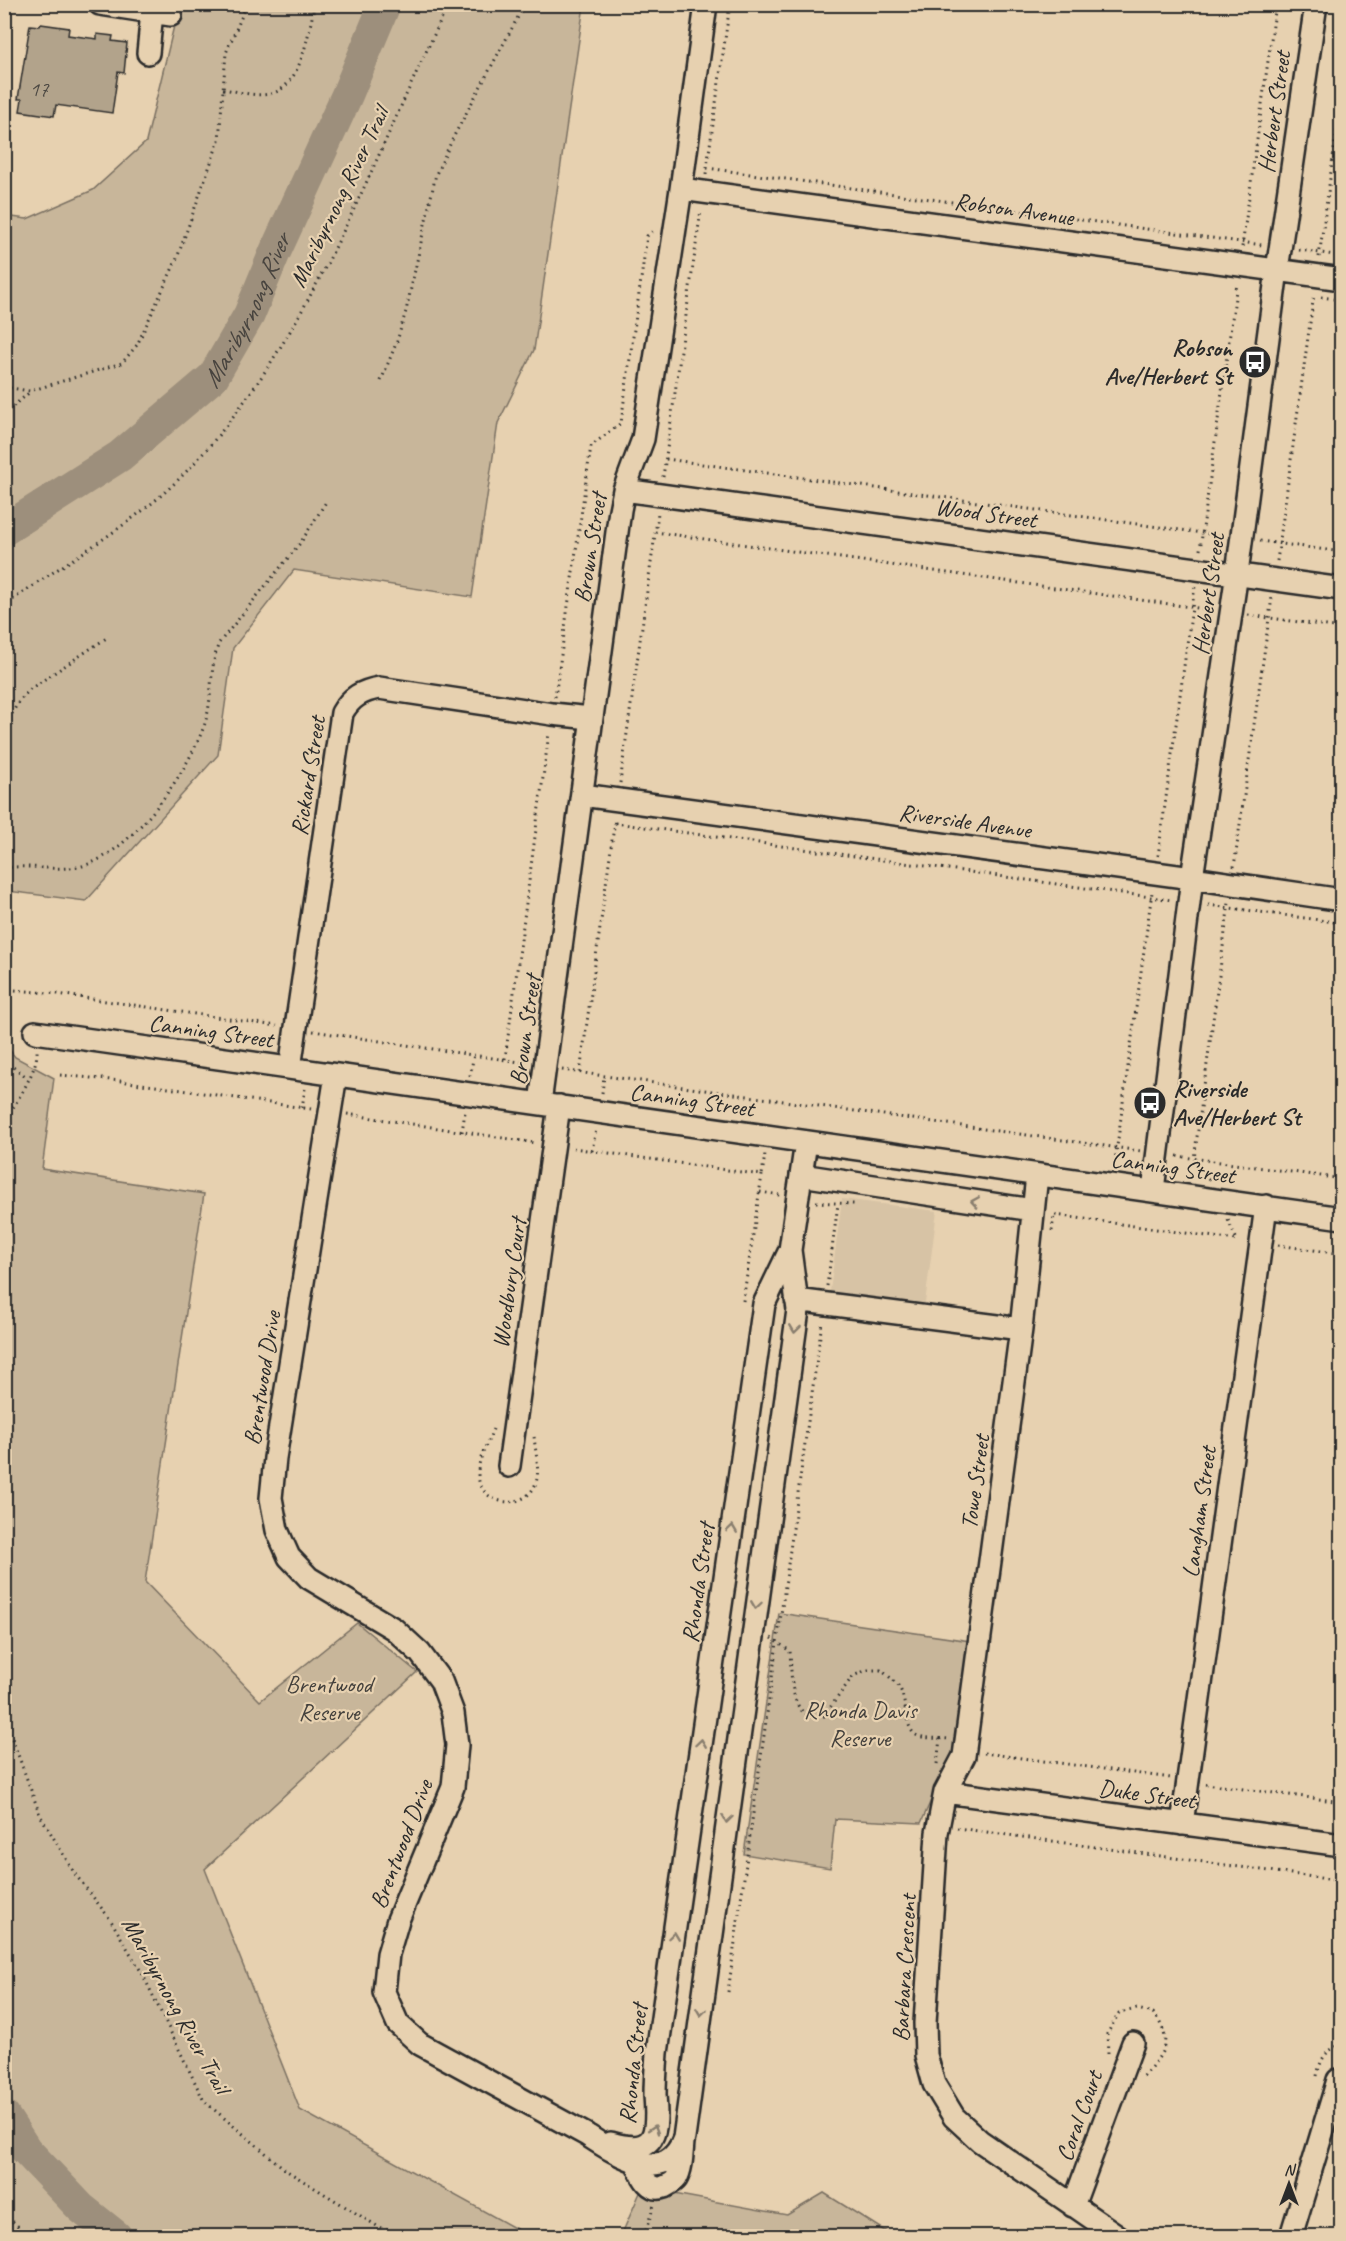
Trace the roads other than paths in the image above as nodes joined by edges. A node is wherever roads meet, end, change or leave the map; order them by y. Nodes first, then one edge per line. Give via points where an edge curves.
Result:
1 (100, 4) edge
2 (706, 4) edge
3 (1316, 4) edge
4 (148, 53) dead end
5 (681, 189) junction
6 (1277, 270) junction
7 (1341, 279) edge
8 (624, 490) junction
9 (1237, 573) junction
10 (1341, 589) edge
11 (591, 718) junction
12 (582, 795) junction
13 (1192, 878) junction
14 (1341, 900) edge
15 (35, 1032) road end
16 (299, 1069) junction
17 (336, 1074) junction
18 (550, 1105) junction
19 (806, 1142) junction
20 (801, 1175) junction
21 (1037, 1175) junction
22 (1153, 1190) junction
23 (1266, 1206) junction
24 (1033, 1210) junction
25 (1341, 1218) edge
26 (790, 1250) junction
27 (796, 1299) junction
28 (1021, 1329) junction
29 (508, 1466) dead end
30 (725, 1571) junction
31 (760, 1577) junction
32 (945, 1792) junction
33 (1182, 1824) junction
34 (1341, 1845) edge
35 (1133, 2043) dead end
36 (1338, 2080) dead end
37 (587, 2135) junction
38 (684, 2138) junction
39 (636, 2162) junction
40 (1073, 2206) junction
41 (1123, 2230) edge
42 (1291, 2236) edge

1 - 4 street via 162,13
2 - 5 street, Brown Street
3 - 6 street, Herbert Street
5 - 6 street, Robson Avenue
5 - 8 street, Brown Street via 643,439
6 - 7 street, Robson Avenue
6 - 9 street, Herbert Street
8 - 9 street, Wood Street
8 - 11 street, Brown Street
9 - 10 street, Wood Street
9 - 13 street, Herbert Street
11 - 12 street, Brown Street
11 - 16 street, Rickard Street via 380,688 355,696 348,704 342,713 307,1034
12 - 13 street, Riverside Avenue
12 - 18 street, Brown Street via 546,1068
13 - 14 street, Riverside Avenue
13 - 22 street, Herbert Street
15 - 16 street, Canning Street
16 - 17 street, Canning Street
17 - 18 street, Canning Street
17 - 37 street, Brentwood Drive via 271,1498 277,1530 289,1557 309,1578 394,1629 420,1653 441,1681 453,1713 457,1745 453,1787 398,1920 388,1954 384,1992 398,2024 420,2044
18 - 19 street, Canning Street
18 - 29 street, Woodbury Court via 554,1146
19 - 20 street, Rhonda Street
19 - 21 street, Canning Street
24 -> 20 street
20 - 26 street, Rhonda Street
21 - 22 street, Canning Street
21 - 24 street, Towe Street
22 - 23 street, Canning Street
23 - 25 street, Canning Street
23 - 33 street, Langham Street via 1196,1782
24 - 28 street, Towe Street
26 - 27 street, Rhonda Street
30 -> 26 street, Rhonda Street via 764,1304
27 - 28 street
27 -> 31 street, Rhonda Street via 798,1310
28 - 32 street, Towe Street via 974,1747 964,1756
30 - 31 street
37 -> 30 street, Rhonda Street via 641,2147 647,2144 657,2124 657,2053
31 -> 38 street, Rhonda Street
32 - 33 street, Duke Street
32 - 40 street, Barbara Crescent via 939,1826 925,2023 926,2055 934,2084 954,2117 980,2141
33 - 34 street, Duke Street
35 - 40 street, Coral Court
36 - 42 street
37 - 39 street, Rhonda Street
38 - 39 street, Rhonda Street via 678,2151 666,2161
38 - 39 street via 676,2180 658,2189 644,2180
40 - 41 street, Barbara Crescent

